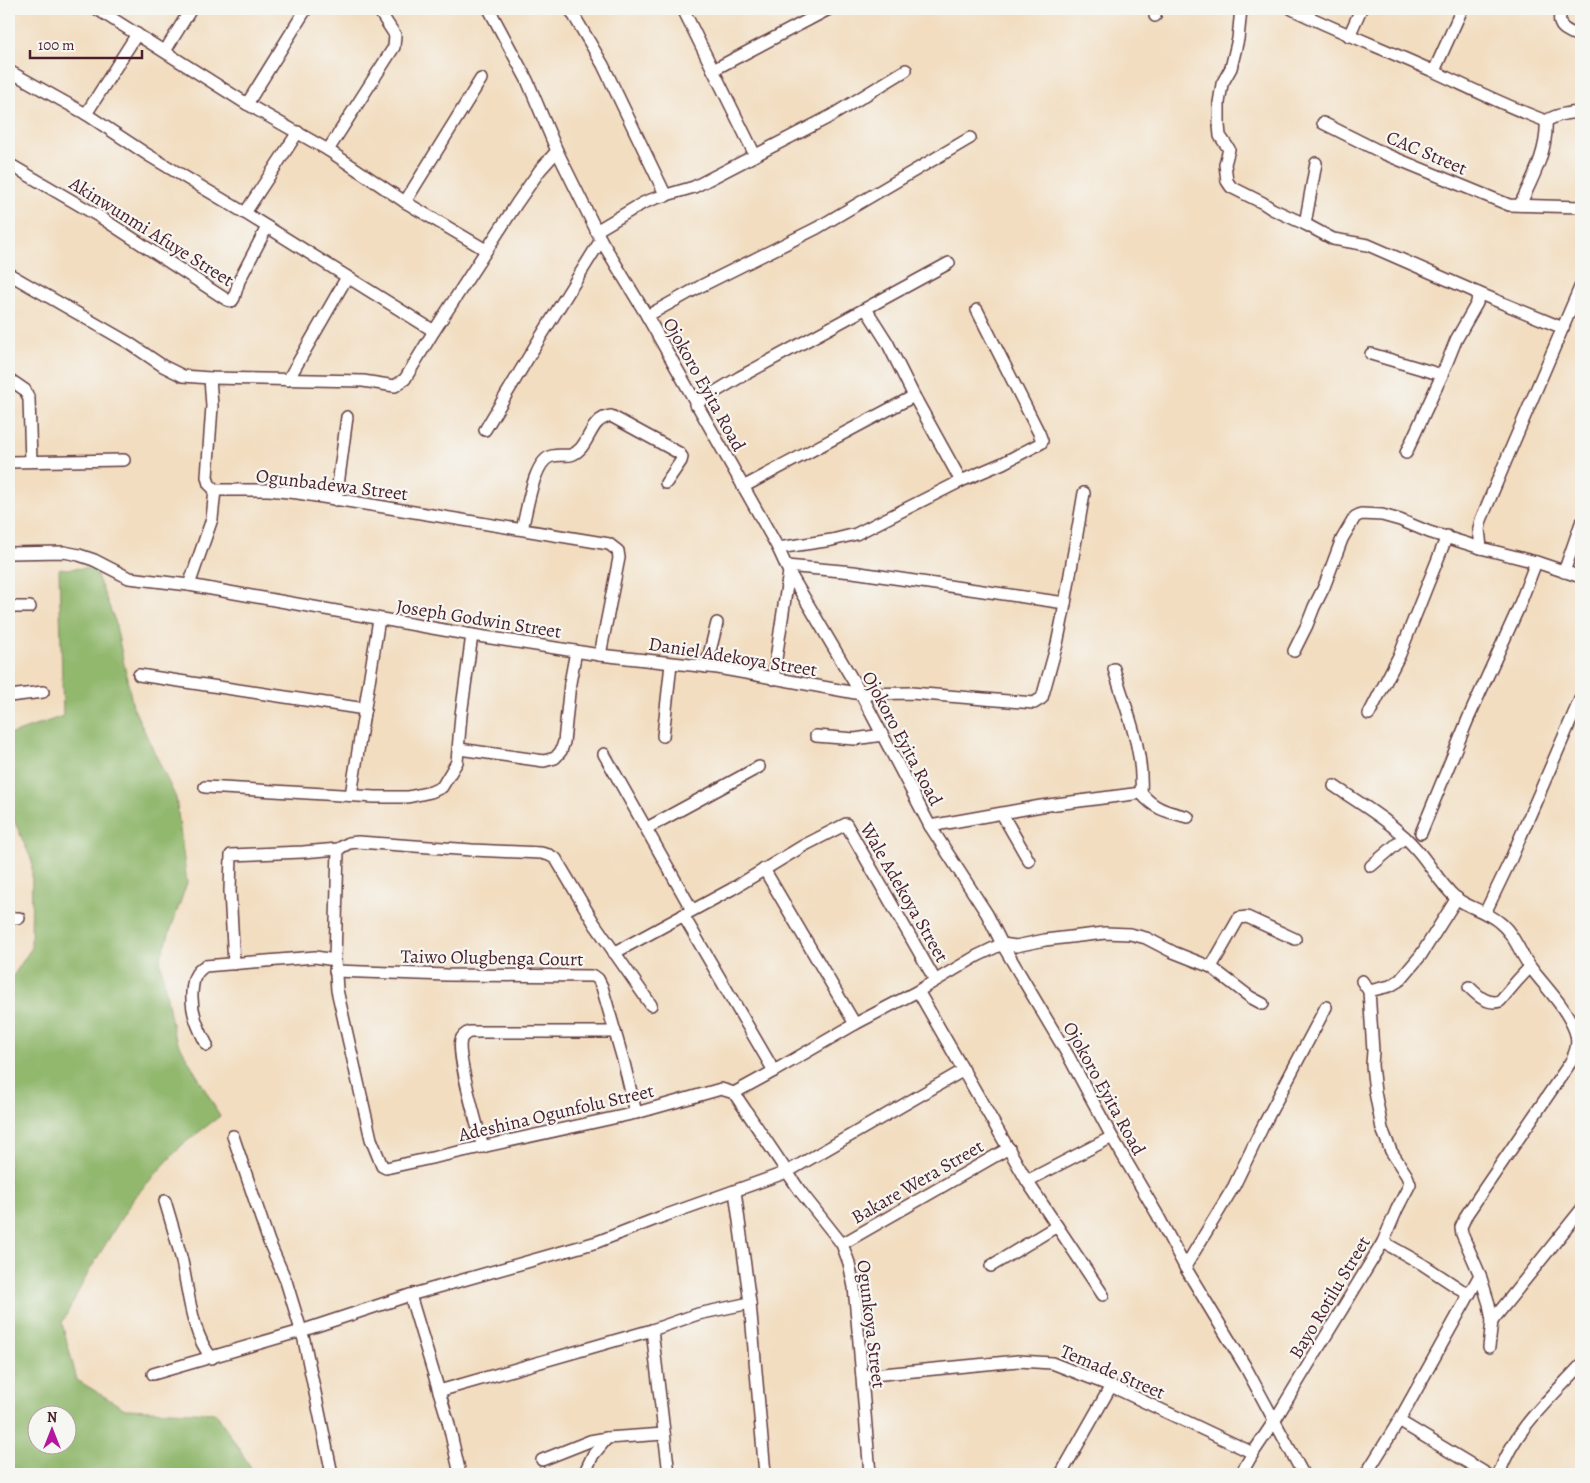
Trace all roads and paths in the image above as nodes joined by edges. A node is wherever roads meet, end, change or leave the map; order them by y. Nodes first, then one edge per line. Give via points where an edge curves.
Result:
1 (97, 9) edge
2 (191, 9) edge
3 (306, 9) edge
4 (378, 9) edge
5 (489, 9) edge
6 (570, 9) edge
7 (683, 9) edge
8 (829, 9) edge
9 (1241, 9) edge
10 (1292, 9) edge
11 (1361, 9) edge
12 (1462, 9) edge
13 (1562, 9) edge
14 (137, 34) junction
15 (1348, 36) junction
16 (1581, 37) edge
17 (165, 51) junction
18 (713, 70) junction
19 (906, 70) dead end
20 (1434, 71) junction
21 (9, 72) edge
22 (481, 79) dead end
23 (247, 104) junction
24 (1581, 112) edge
25 (86, 114) junction
26 (1546, 121) junction
27 (1323, 123) dead end
28 (298, 132) junction
29 (970, 138) dead end
30 (328, 150) junction
31 (557, 152) junction
32 (755, 155) junction
33 (1316, 163) dead end
34 (9, 164) edge
35 (666, 196) junction
36 (405, 202) junction
37 (1520, 205) junction
38 (1581, 207) edge
39 (245, 213) junction
40 (1305, 224) junction
41 (267, 227) junction
42 (599, 235) junction
43 (486, 250) junction
44 (949, 263) dead end
45 (9, 274) edge
46 (347, 277) junction
47 (1581, 285) edge
48 (1478, 293) junction
49 (1579, 297) edge
50 (866, 309) junction
51 (977, 310) dead end
52 (647, 316) junction
53 (1563, 328) junction
54 (434, 331) junction
55 (1371, 354) dead end
56 (1442, 375) junction
57 (210, 378) junction
58 (9, 379) edge
59 (288, 380) junction
60 (914, 396) junction
61 (695, 404) junction
62 (347, 417) dead end
63 (485, 430) dead end
64 (1406, 453) dead end
65 (124, 460) dead end
66 (30, 461) junction
67 (9, 462) edge
68 (961, 481) junction
69 (666, 483) dead end
70 (743, 487) junction
71 (215, 490) junction
72 (1084, 493) dead end
73 (336, 500) junction
74 (1581, 524) edge
75 (522, 529) junction
76 (1447, 536) junction
77 (778, 548) junction
78 (1481, 548) junction
79 (9, 553) edge
80 (1536, 562) junction
81 (787, 569) junction
82 (1564, 572) junction
83 (1581, 577) edge
84 (189, 585) junction
85 (1065, 603) junction
86 (9, 606) edge
87 (30, 607) dead end
88 (379, 619) junction
89 (716, 623) dead end
90 (472, 635) junction
91 (576, 651) junction
92 (1294, 651) dead end
93 (600, 656) junction
94 (671, 664) junction
95 (706, 667) junction
96 (1114, 668) dead end
97 (139, 674) dead end
98 (773, 679) junction
99 (43, 692) dead end
100 (861, 694) junction
101 (9, 696) edge
102 (1581, 697) edge
103 (365, 709) junction
104 (1369, 714) dead end
105 (882, 735) junction
106 (662, 736) dead end
107 (816, 736) dead end
108 (459, 749) junction
109 (604, 754) dead end
110 (759, 767) dead end
111 (1334, 786) dead end
112 (206, 787) dead end
113 (1141, 793) junction
114 (351, 795) junction
115 (1002, 814) junction
116 (1188, 817) dead end
117 (930, 826) junction
118 (647, 828) junction
119 (1421, 833) dead end
120 (1405, 837) junction
121 (338, 849) junction
122 (1029, 861) dead end
123 (1371, 866) dead end
124 (764, 869) junction
125 (1456, 898) junction
126 (688, 912) junction
127 (1486, 913) junction
128 (1295, 939) dead end
129 (1002, 944) junction
130 (614, 953) junction
131 (234, 964) junction
132 (335, 966) junction
133 (1211, 967) junction
134 (1530, 967) junction
135 (935, 980) junction
136 (1469, 987) dead end
137 (918, 991) junction
138 (1263, 1004) dead end
139 (651, 1005) dead end
140 (1326, 1007) dead end
141 (855, 1024) junction
142 (615, 1032) junction
143 (207, 1046) dead end
144 (1579, 1053) edge
145 (964, 1070) junction
146 (774, 1071) junction
147 (734, 1093) junction
148 (636, 1113) junction
149 (233, 1136) dead end
150 (1112, 1137) junction
151 (483, 1147) junction
152 (1009, 1148) junction
153 (787, 1172) junction
154 (1027, 1181) junction
155 (735, 1191) junction
156 (165, 1201) dead end
157 (1581, 1210) edge
158 (1057, 1226) junction
159 (1383, 1242) junction
160 (842, 1244) junction
161 (991, 1266) dead end
162 (1185, 1267) junction
163 (1480, 1275) junction
164 (410, 1295) junction
165 (1103, 1295) dead end
166 (1469, 1295) junction
167 (750, 1303) junction
168 (1492, 1321) junction
169 (652, 1330) junction
170 (301, 1331) junction
171 (1489, 1347) dead end
172 (212, 1358) junction
173 (1581, 1366) edge
174 (153, 1374) dead end
175 (862, 1376) junction
176 (1112, 1386) junction
177 (439, 1391) junction
178 (1275, 1420) junction
179 (1399, 1422) junction
180 (664, 1434) junction
181 (607, 1438) junction
182 (1253, 1453) junction
183 (542, 1460) dead end
184 (332, 1474) edge
185 (460, 1474) edge
186 (584, 1474) edge
187 (669, 1474) edge
188 (765, 1474) edge
189 (870, 1474) edge
190 (1061, 1474) edge
191 (1240, 1474) edge
192 (1303, 1474) edge
193 (1366, 1474) edge
194 (1487, 1474) edge
195 (1500, 1474) edge

1 - 14 street
2 - 17 street
3 - 23 street
4 - 30 street via 395,35 394,47
5 - 31 street, Ojokoro Eyita Road via 527,80
6 - 35 street via 603,65
7 - 18 street
8 - 18 street
9 - 40 street via 1238,39 1231,68 1222,84 1219,103 1220,136 1229,149 1225,164 1227,181 1231,187
10 - 15 street
11 - 15 street
12 - 20 street
13 - 16 street via 1560,18 1564,31
14 - 17 street
14 - 25 street
15 - 20 street
17 - 23 street
18 - 32 street
19 - 32 street via 831,116
20 - 26 street via 1519,112
21 - 25 street
22 - 36 street
23 - 28 street
24 - 26 street via 1554,116
25 - 39 street via 148,156
26 - 37 street via 1544,147
27 - 37 street, CAC Street via 1385,154 1497,201
28 - 30 street
28 - 39 street
29 - 52 street via 817,228
30 - 36 street
31 - 42 street, Ojokoro Eyita Road
31 - 43 street via 540,170
32 - 35 street via 694,187
33 - 40 street
34 - 41 street, Akinwunmi Afuye Street via 227,300 234,298 239,281
35 - 42 street via 643,204
36 - 43 street
37 - 38 street, CAC Street
39 - 41 street
40 - 48 street via 1333,239 1368,245
41 - 46 street
42 - 52 street, Ojokoro Eyita Road
42 - 63 street
43 - 54 street
44 - 50 street
45 - 57 street via 175,373
46 - 54 street
46 - 59 street
47 - 49 street
48 - 53 street
48 - 56 street via 1477,303 1456,340
49 - 53 street
50 - 60 street
50 - 61 street
51 - 68 street via 1042,441
52 - 61 street, Ojokoro Eyita Road
53 - 78 street via 1481,520
54 - 59 street via 405,380 395,386 363,381
55 - 56 street
56 - 64 street
57 - 59 street
57 - 71 street via 212,406 207,477
58 - 66 street via 25,390 29,398
60 - 68 street
60 - 70 street
61 - 70 street, Ojokoro Eyita Road
62 - 73 street
65 - 66 street
66 - 67 street
68 - 77 street via 856,534
69 - 75 street via 681,461 679,453 611,416 605,416 597,421 577,452 545,459 533,484
70 - 77 street, Ojokoro Eyita Road
71 - 73 street, Ogunbadewa Street via 269,490
71 - 84 street via 212,518
72 - 85 street, Daniel Adekoya Street
73 - 75 street, Ogunbadewa Street
74 - 82 street
75 - 93 street, Ogunbadewa Street via 609,544 618,551
76 - 78 street
76 - 92 street via 1382,515 1361,514 1355,517 1339,545 1324,587
76 - 104 street via 1400,654
77 - 81 street, Ojokoro Eyita Road
78 - 80 street
79 - 84 street via 64,552 94,560 129,578
80 - 82 street
80 - 119 street
81 - 85 street via 853,572
81 - 98 street
81 - 100 street, Ojokoro Eyita Road
82 - 83 street
84 - 88 street
85 - 100 street, Daniel Adekoya Street via 1042,698 1034,704 911,693
86 - 87 street
88 - 90 street, Joseph Godwin Street
88 - 103 street, Joseph Godwin Street
89 - 95 street
90 - 91 street, Joseph Godwin Street
90 - 108 street
91 - 93 street, Joseph Godwin Street
91 - 108 street via 564,742 555,758 544,761
93 - 94 street, Daniel Adekoya Street
94 - 95 street, Daniel Adekoya Street
94 - 106 street
95 - 98 street, Daniel Adekoya Street
96 - 113 street via 1137,740
97 - 103 street
98 - 100 street, Daniel Adekoya Street
99 - 101 street
100 - 105 street, Ojokoro Eyita Road
102 - 127 street
103 - 114 street, Joseph Godwin Street
105 - 107 street via 855,739
105 - 117 street, Ojokoro Eyita Road
108 - 114 street via 457,762 442,787 431,792 408,797
109 - 118 street
110 - 118 street
111 - 120 street
112 - 114 street
113 - 115 street
113 - 116 street via 1161,810
115 - 117 street
115 - 122 street
117 - 129 street, Ojokoro Eyita Road via 987,914
118 - 126 street
120 - 123 street
120 - 125 street
121 - 130 street via 349,842 358,842 549,855 556,859
121 - 131 street via 231,855
121 - 132 street
124 - 126 street
124 - 135 street, Wale Adekoya Street via 846,824
124 - 141 street
125 - 127 street
125 - 159 street, Bayo Rotilu Street via 1421,955 1400,980 1390,986 1365,986 1375,1092 1382,1129 1410,1184
126 - 130 street
126 - 146 street
127 - 134 street via 1510,934
128 - 133 street via 1247,917 1239,918
129 - 133 street via 1016,946 1105,933 1130,934
129 - 135 street
129 - 150 street, Ojokoro Eyita Road
130 - 139 street
131 - 132 street via 315,957
131 - 143 street via 205,966 193,978 193,1016
132 - 142 street, Taiwo Olugbenga Court via 446,975 594,976 602,987
132 - 151 street, Adeshina Ogunfolu Street via 341,1012 371,1139 382,1166 386,1168
133 - 138 street
134 - 136 street via 1496,1003 1482,999
134 - 144 street via 1563,1009 1574,1031
135 - 137 street
137 - 141 street
137 - 145 street
140 - 162 street via 1234,1186
141 - 146 street
142 - 148 street, Taiwo Olugbenga Court
142 - 151 street via 469,1032 464,1035 460,1042 462,1061
144 - 163 street via 1461,1227
145 - 152 street
145 - 153 street
146 - 147 street
147 - 148 street, Adeshina Ogunfolu Street via 721,1089
147 - 153 street, Ogunkoya Street
148 - 151 street, Adeshina Ogunfolu Street
149 - 170 street
150 - 154 street
150 - 162 street, Ojokoro Eyita Road
152 - 154 street
152 - 160 street, Bakare Wera Street
153 - 155 street
153 - 160 street, Ogunkoya Street
154 - 158 street
155 - 164 street via 597,1242
155 - 167 street
156 - 172 street via 199,1337
157 - 168 street
158 - 161 street
158 - 165 street
159 - 166 street
159 - 178 street, Bayo Rotilu Street
160 - 175 street, Ogunkoya Street via 850,1263 854,1287
162 - 178 street, Ojokoro Eyita Road
163 - 166 street
163 - 168 street
164 - 170 street
164 - 177 street
166 - 179 street
167 - 169 street via 698,1314
167 - 188 street
168 - 171 street
169 - 177 street
169 - 180 street
170 - 172 street
170 - 184 street
172 - 174 street
173 - 195 street via 1520,1432
175 - 176 street, Temade Street via 1018,1360 1052,1363
175 - 189 street, Ogunkoya Street
176 - 182 street, Temade Street
176 - 190 street
177 - 185 street
178 - 182 street, Bayo Rotilu Street
178 - 192 street, Ojokoro Eyita Road
179 - 193 street
179 - 194 street
180 - 181 street
180 - 187 street
181 - 183 street
181 - 186 street
182 - 191 street, Bayo Rotilu Street

